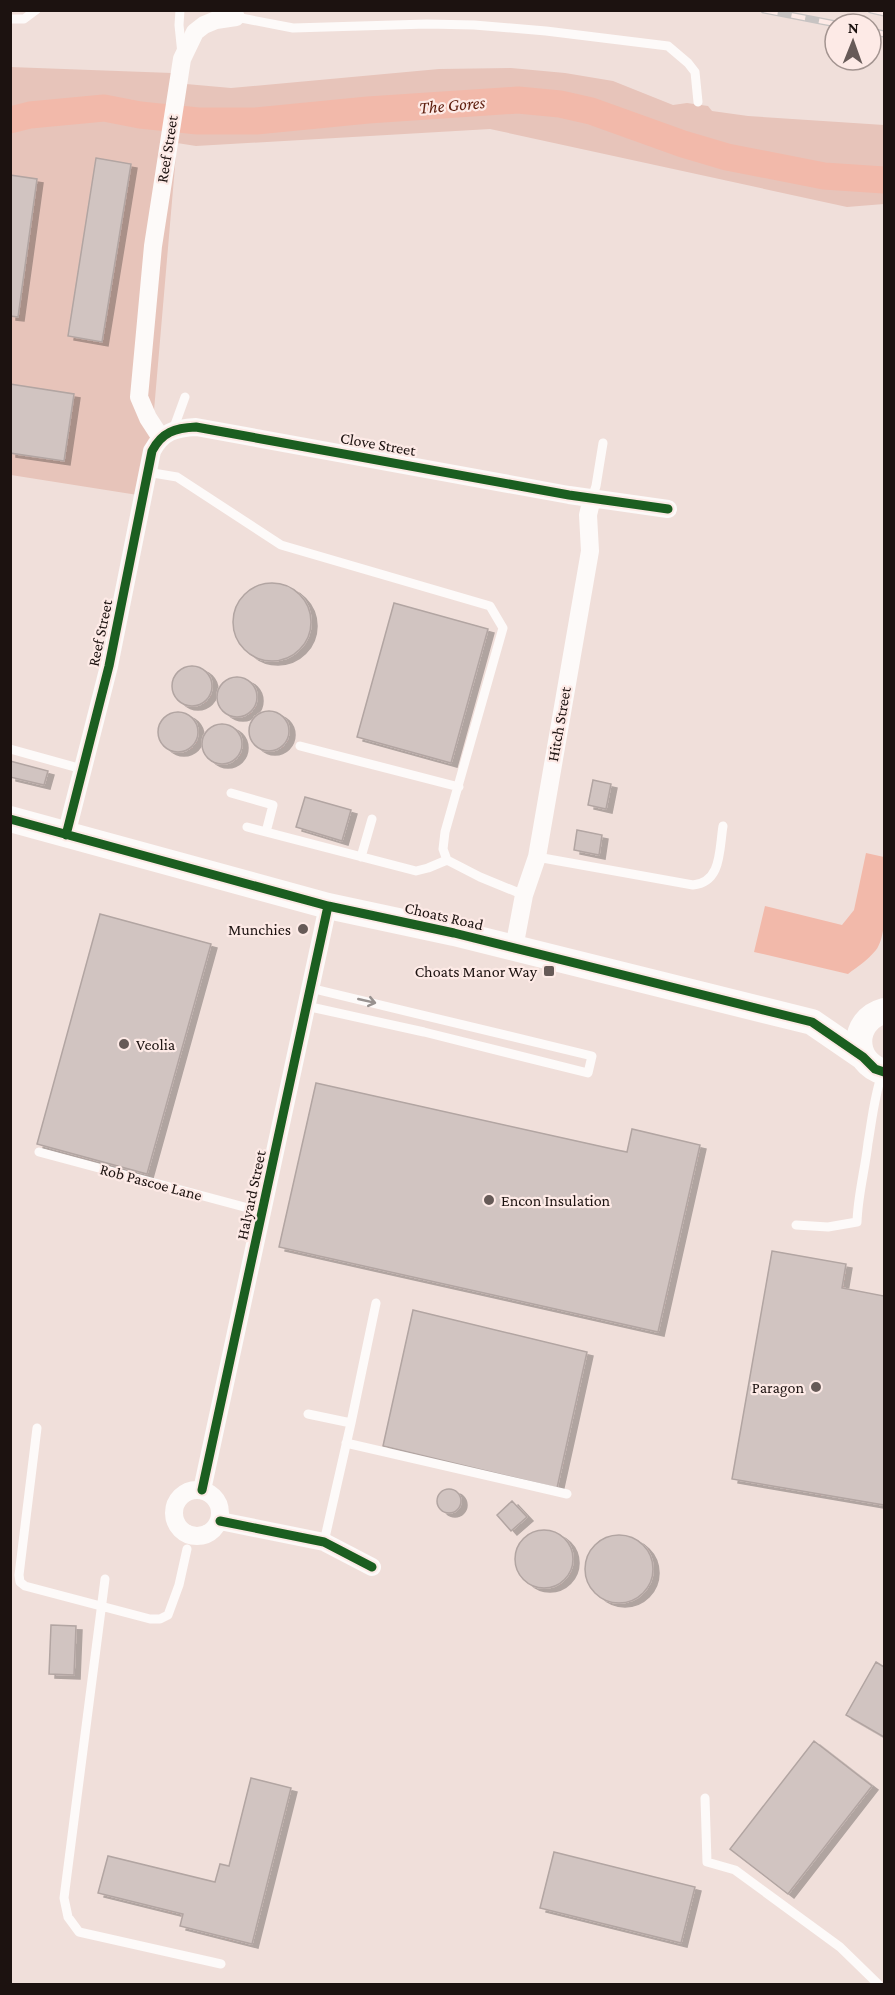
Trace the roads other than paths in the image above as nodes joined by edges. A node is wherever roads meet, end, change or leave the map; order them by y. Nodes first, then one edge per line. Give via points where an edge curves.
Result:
1 (36, 10) edge
2 (180, 10) edge
3 (236, 17) joint
4 (10, 19) edge
5 (182, 59) junction
6 (698, 102) dead end
7 (185, 397) dead end
8 (167, 434) junction
9 (603, 443) dead end
10 (147, 472) junction
11 (592, 498) junction
12 (668, 509) dead end
13 (300, 746) dead end
14 (10, 750) edge
15 (82, 769) junction
16 (459, 786) junction
17 (231, 793) dead end
18 (10, 819) edge
19 (372, 819) dead end
20 (723, 826) dead end
21 (247, 827) dead end
22 (266, 832) junction
23 (66, 835) junction
24 (361, 856) junction
25 (537, 857) junction
26 (447, 860) junction
27 (524, 896) junction
28 (328, 906) junction
29 (514, 948) junction
30 (310, 987) junction
31 (306, 1006) junction
32 (881, 1010) edge
33 (812, 1022) junction
34 (877, 1067) edge
35 (39, 1152) dead end
36 (263, 1212) junction
37 (796, 1226) dead end
38 (376, 1303) dead end
39 (308, 1414) dead end
40 (351, 1423) junction
41 (37, 1428) dead end
42 (346, 1443) junction
43 (202, 1490) junction
44 (567, 1494) dead end
45 (220, 1521) junction
46 (188, 1542) junction
47 (324, 1542) junction
48 (372, 1567) dead end
49 (105, 1579) dead end
50 (101, 1606) junction
51 (705, 1798) dead end
52 (221, 1964) dead end
53 (878, 1984) edge

1 - 4 lane via 24,19
2 - 5 lane
3 - 5 street, Reef Street via 216,20 195,32
3 - 6 lane via 293,28 474,25 668,46 695,72
5 - 8 street, Reef Street via 153,246 139,397
7 - 8 lane
8 - 10 street, Reef Street via 152,451
8 - 11 street, Clove Street via 196,427
9 - 11 lane
10 - 15 street, Reef Street via 109,666
10 - 16 lane via 177,477 281,545 490,606 503,628
11 - 12 street, Clove Street
11 - 25 street, Hitch Street via 588,514 590,551
13 - 16 lane
14 - 15 lane
15 - 23 street, Reef Street
16 - 26 lane via 445,832 443,849
17 - 22 lane via 273,805
18 - 23 street, Choats Road
19 - 24 lane
20 - 25 lane via 716,870 702,885
21 - 22 lane
22 - 24 lane
23 - 28 street, Choats Road
24 - 26 lane via 416,870
25 - 27 street, Hitch Street
26 - 27 lane
27 - 29 street, Hitch Street
28 - 29 street, Choats Road
28 - 30 street, Halyard Street
29 - 33 street, Choats Road
30 - 31 street, Halyard Street
30 -> 31 lane via 592,1056 588,1073
31 - 36 street, Halyard Street
32 - 33 street, Choats Road
32 - 34 street via 863,1026 860,1034 860,1050
33 - 34 street, Choats Road
34 - 37 lane via 857,1222 828,1227
35 - 36 lane, Rob Pascoe Lane
36 - 43 street, Halyard Street
38 - 40 lane
39 - 40 lane
40 - 42 lane
41 - 50 lane via 20,1582
42 - 44 lane
42 - 47 lane
43 - 45 street via 216,1498
43 - 46 street via 188,1491 174,1507 175,1521
45 - 46 street via 211,1533
45 - 47 street
46 - 50 lane via 168,1615 150,1619
47 - 48 street
49 - 50 lane
50 - 52 lane via 64,1898 68,1917 79,1932
51 - 53 lane via 707,1862 735,1870 840,1947

